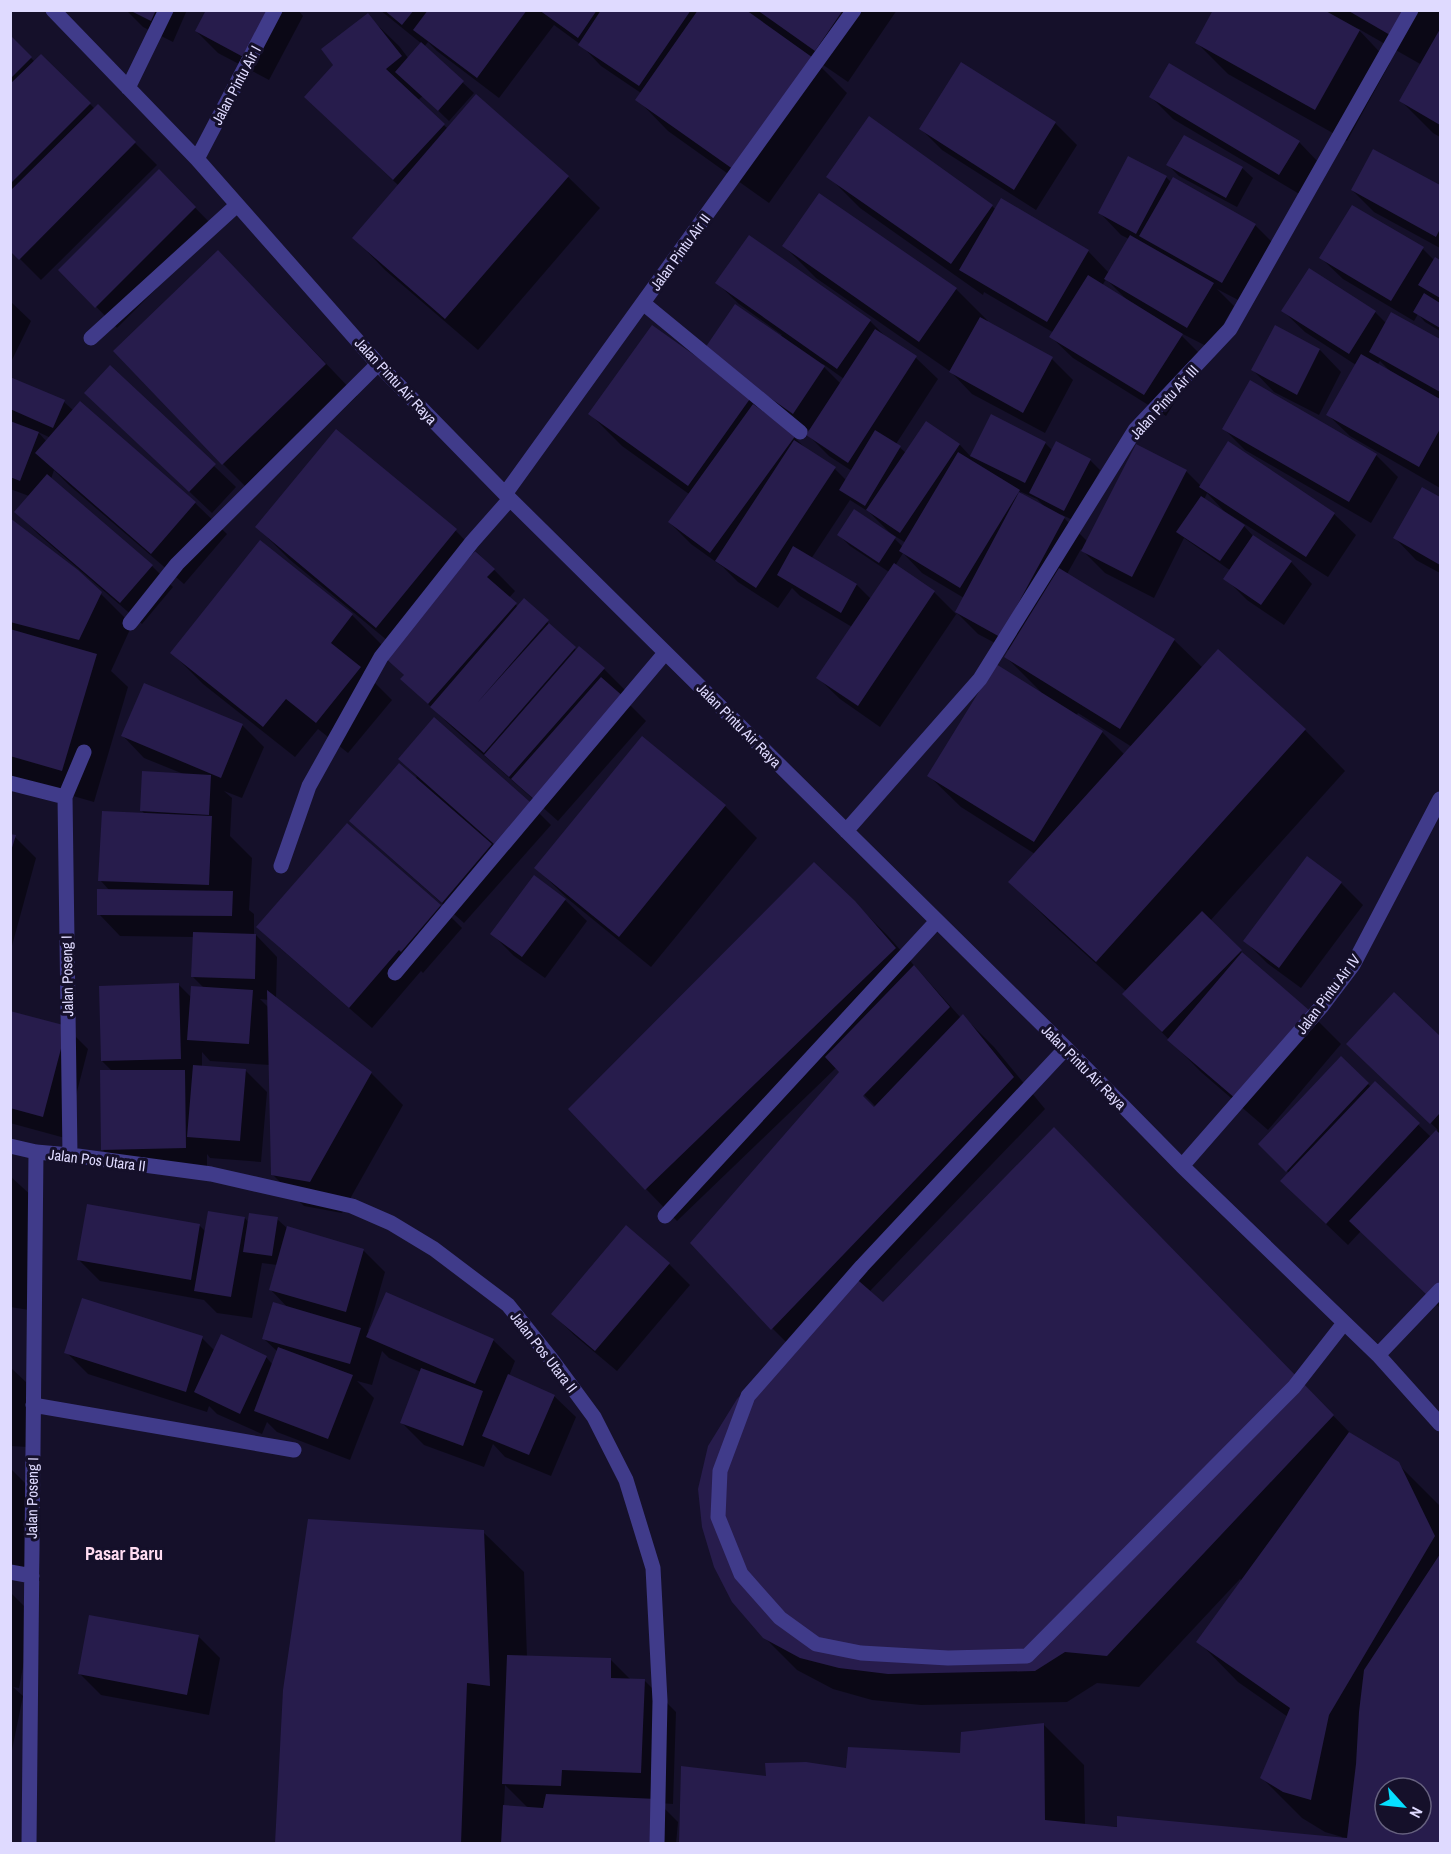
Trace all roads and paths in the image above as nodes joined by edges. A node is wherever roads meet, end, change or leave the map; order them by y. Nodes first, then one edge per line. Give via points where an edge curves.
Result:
1 (53, 10) edge
2 (166, 10) edge
3 (275, 10) edge
4 (854, 10) edge
5 (1411, 10) edge
6 (128, 88) junction
7 (197, 159) junction
8 (237, 205) junction
9 (643, 303) junction
10 (91, 338) dead end
11 (378, 364) junction
12 (800, 432) dead end
13 (507, 497) junction
14 (130, 623) dead end
15 (665, 653) junction
16 (84, 752) dead end
17 (10, 783) edge
18 (65, 798) junction
19 (1440, 799) edge
20 (846, 831) junction
21 (280, 866) dead end
22 (937, 921) junction
23 (395, 973) dead end
24 (1066, 1048) junction
25 (10, 1146) edge
26 (36, 1152) junction
27 (70, 1155) junction
28 (1182, 1166) junction
29 (665, 1216) dead end
30 (1440, 1290) edge
31 (1344, 1323) junction
32 (1378, 1355) junction
33 (33, 1405) junction
34 (1440, 1424) edge
35 (294, 1450) dead end
36 (10, 1572) edge
37 (32, 1576) junction
38 (29, 1844) edge
39 (657, 1844) edge

1 - 6 street, Jalan Pintu Air Raya
2 - 6 street
3 - 7 street, Jalan Pintu Air I
4 - 9 street, Jalan Pintu Air II
5 - 20 street, Jalan Pintu Air III via 1230,329 1135,430 980,679
6 - 7 street, Jalan Pintu Air Raya
7 - 8 street, Jalan Pintu Air Raya
8 - 10 street
8 - 11 street, Jalan Pintu Air Raya
9 - 12 street
9 - 13 street, Jalan Pintu Air II
11 - 13 street, Jalan Pintu Air Raya
11 - 14 street via 177,564
13 - 15 street, Jalan Pintu Air Raya
13 - 21 street, Jalan Pintu Air II via 381,657 309,786
15 - 20 street, Jalan Pintu Air Raya
15 - 23 street
16 - 18 street, Jalan Poseng I
17 - 18 street
18 - 27 street, Jalan Poseng I
19 - 28 street, Jalan Pintu Air IV via 1353,965
20 - 22 street, Jalan Pintu Air Raya
22 - 24 street, Jalan Pintu Air Raya
22 - 29 street
24 - 28 street, Jalan Pintu Air Raya
24 - 31 street via 862,1266 748,1396 720,1471 718,1517 741,1574 780,1618 816,1644 861,1653 948,1658 1027,1656 1294,1387
25 - 26 street, Jalan Pos Utara II
26 - 27 street, Jalan Pos Utara II
26 - 33 street, Jalan Poseng I
27 - 39 street, Jalan Pos Utara II via 211,1174 352,1206 391,1223 434,1249 508,1305 594,1417 626,1479 653,1568 660,1701
28 - 31 street, Jalan Pintu Air Raya
30 - 32 street
31 - 32 street, Jalan Pintu Air Raya
32 - 34 street, Jalan Pintu Air Raya
33 - 35 street
33 - 37 street, Jalan Poseng I
36 - 37 street
37 - 38 street, Jalan Poseng I

